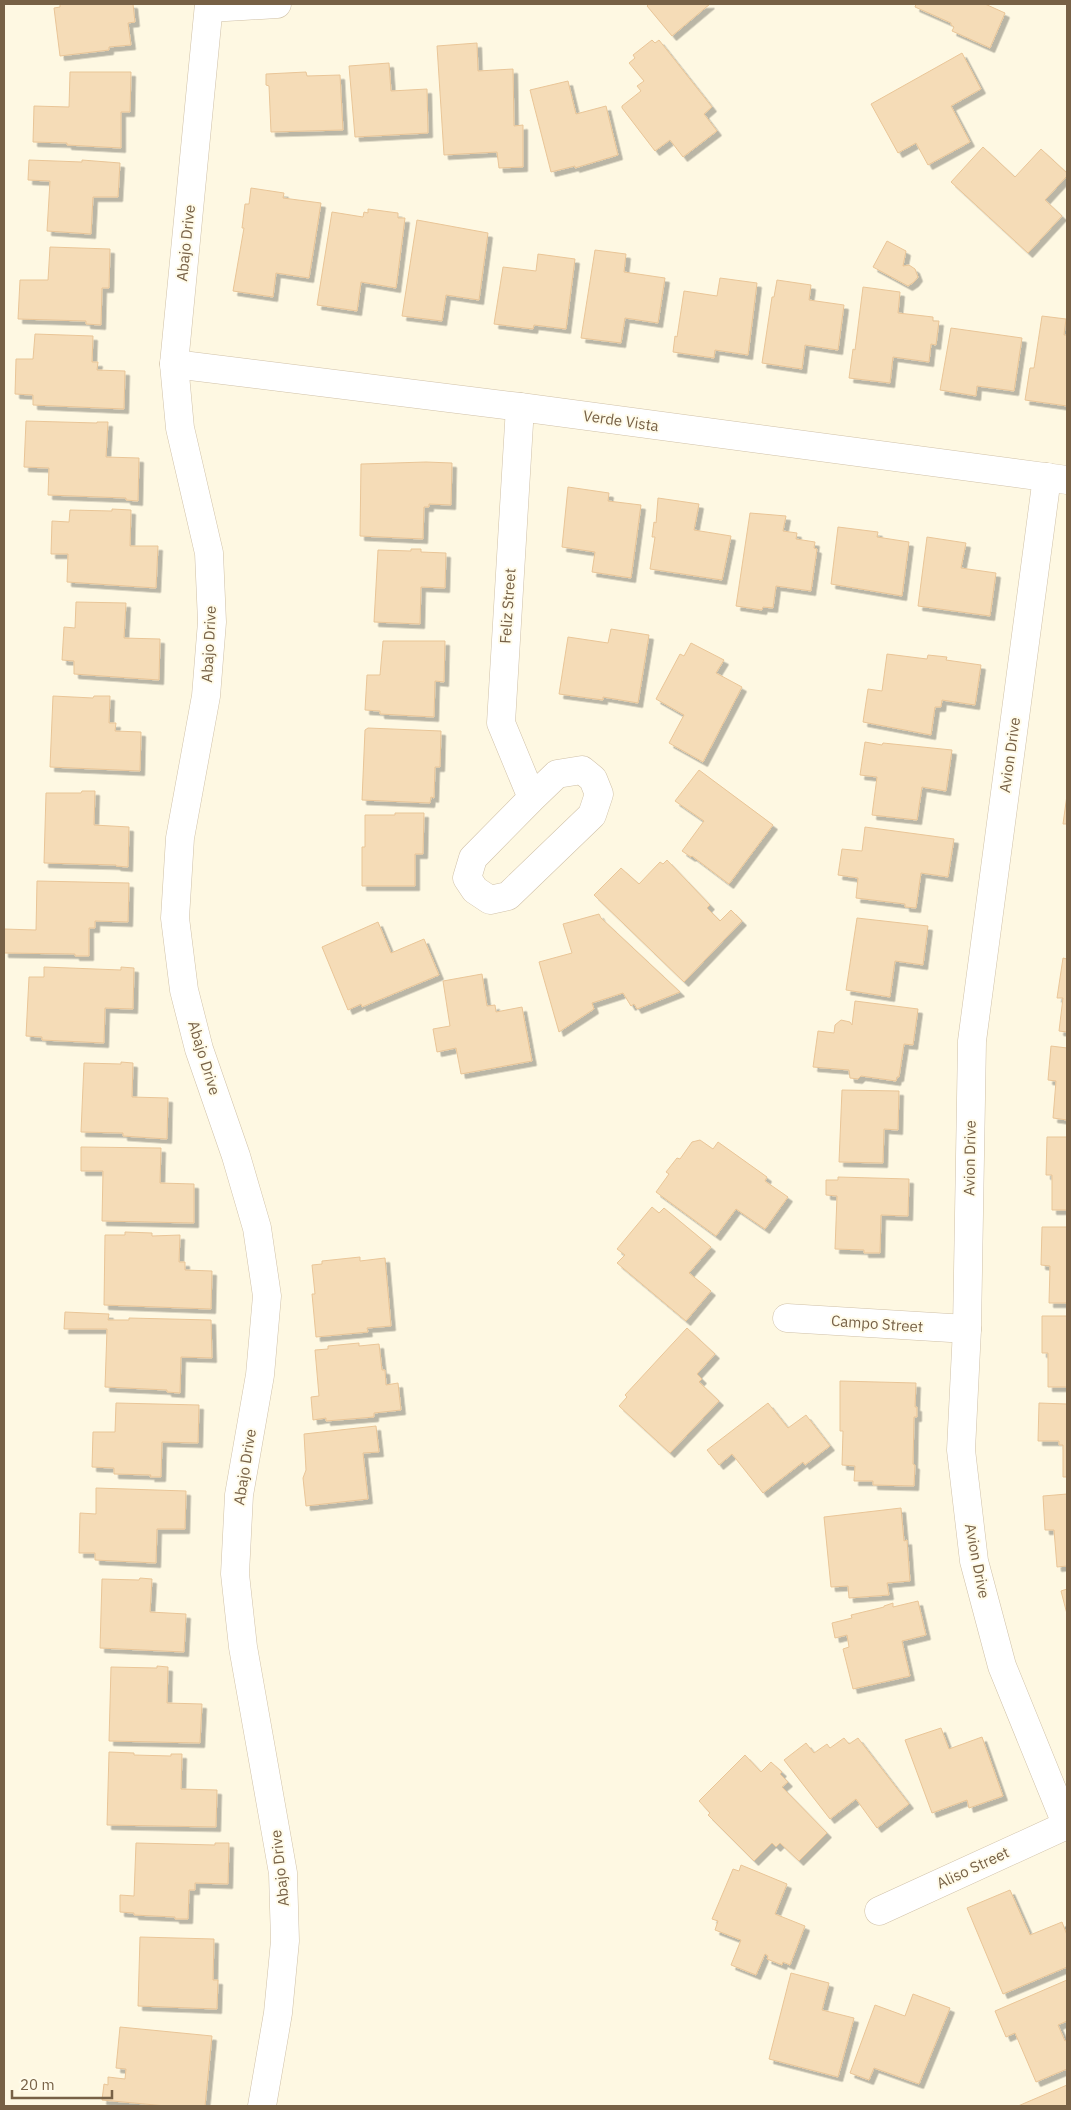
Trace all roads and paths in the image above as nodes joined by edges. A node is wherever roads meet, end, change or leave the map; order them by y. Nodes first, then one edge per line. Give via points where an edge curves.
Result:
1 (277, 4) edge
2 (209, 6) edge
3 (174, 364) junction
4 (520, 408) junction
5 (1057, 478) edge
6 (532, 798) junction
7 (787, 1318) dead end
8 (966, 1329) junction
9 (1067, 1826) edge
10 (879, 1911) dead end
11 (262, 2106) edge

1 - 2 street
2 - 3 street, Abajo Drive
3 - 4 street, Verde Vista
3 - 11 street, Abajo Drive via 180,428 208,552 212,622 206,696 180,838 175,918 184,990 199,1049 257,1228 267,1296 260,1375 238,1495 235,1574 243,1647 284,1873 285,1941 278,2013
4 - 5 street, Verde Vista
4 - 6 street, Feliz Street via 501,723
5 - 8 street, Avion Drive via 972,1041
6 - 6 street via 557,774 582,770 593,779 599,794 592,815 508,896 490,900 475,890 467,878 473,858
7 - 8 street, Campo Street
8 - 9 street, Avion Drive via 961,1450 974,1562 1002,1666
9 - 10 street, Aliso Street

